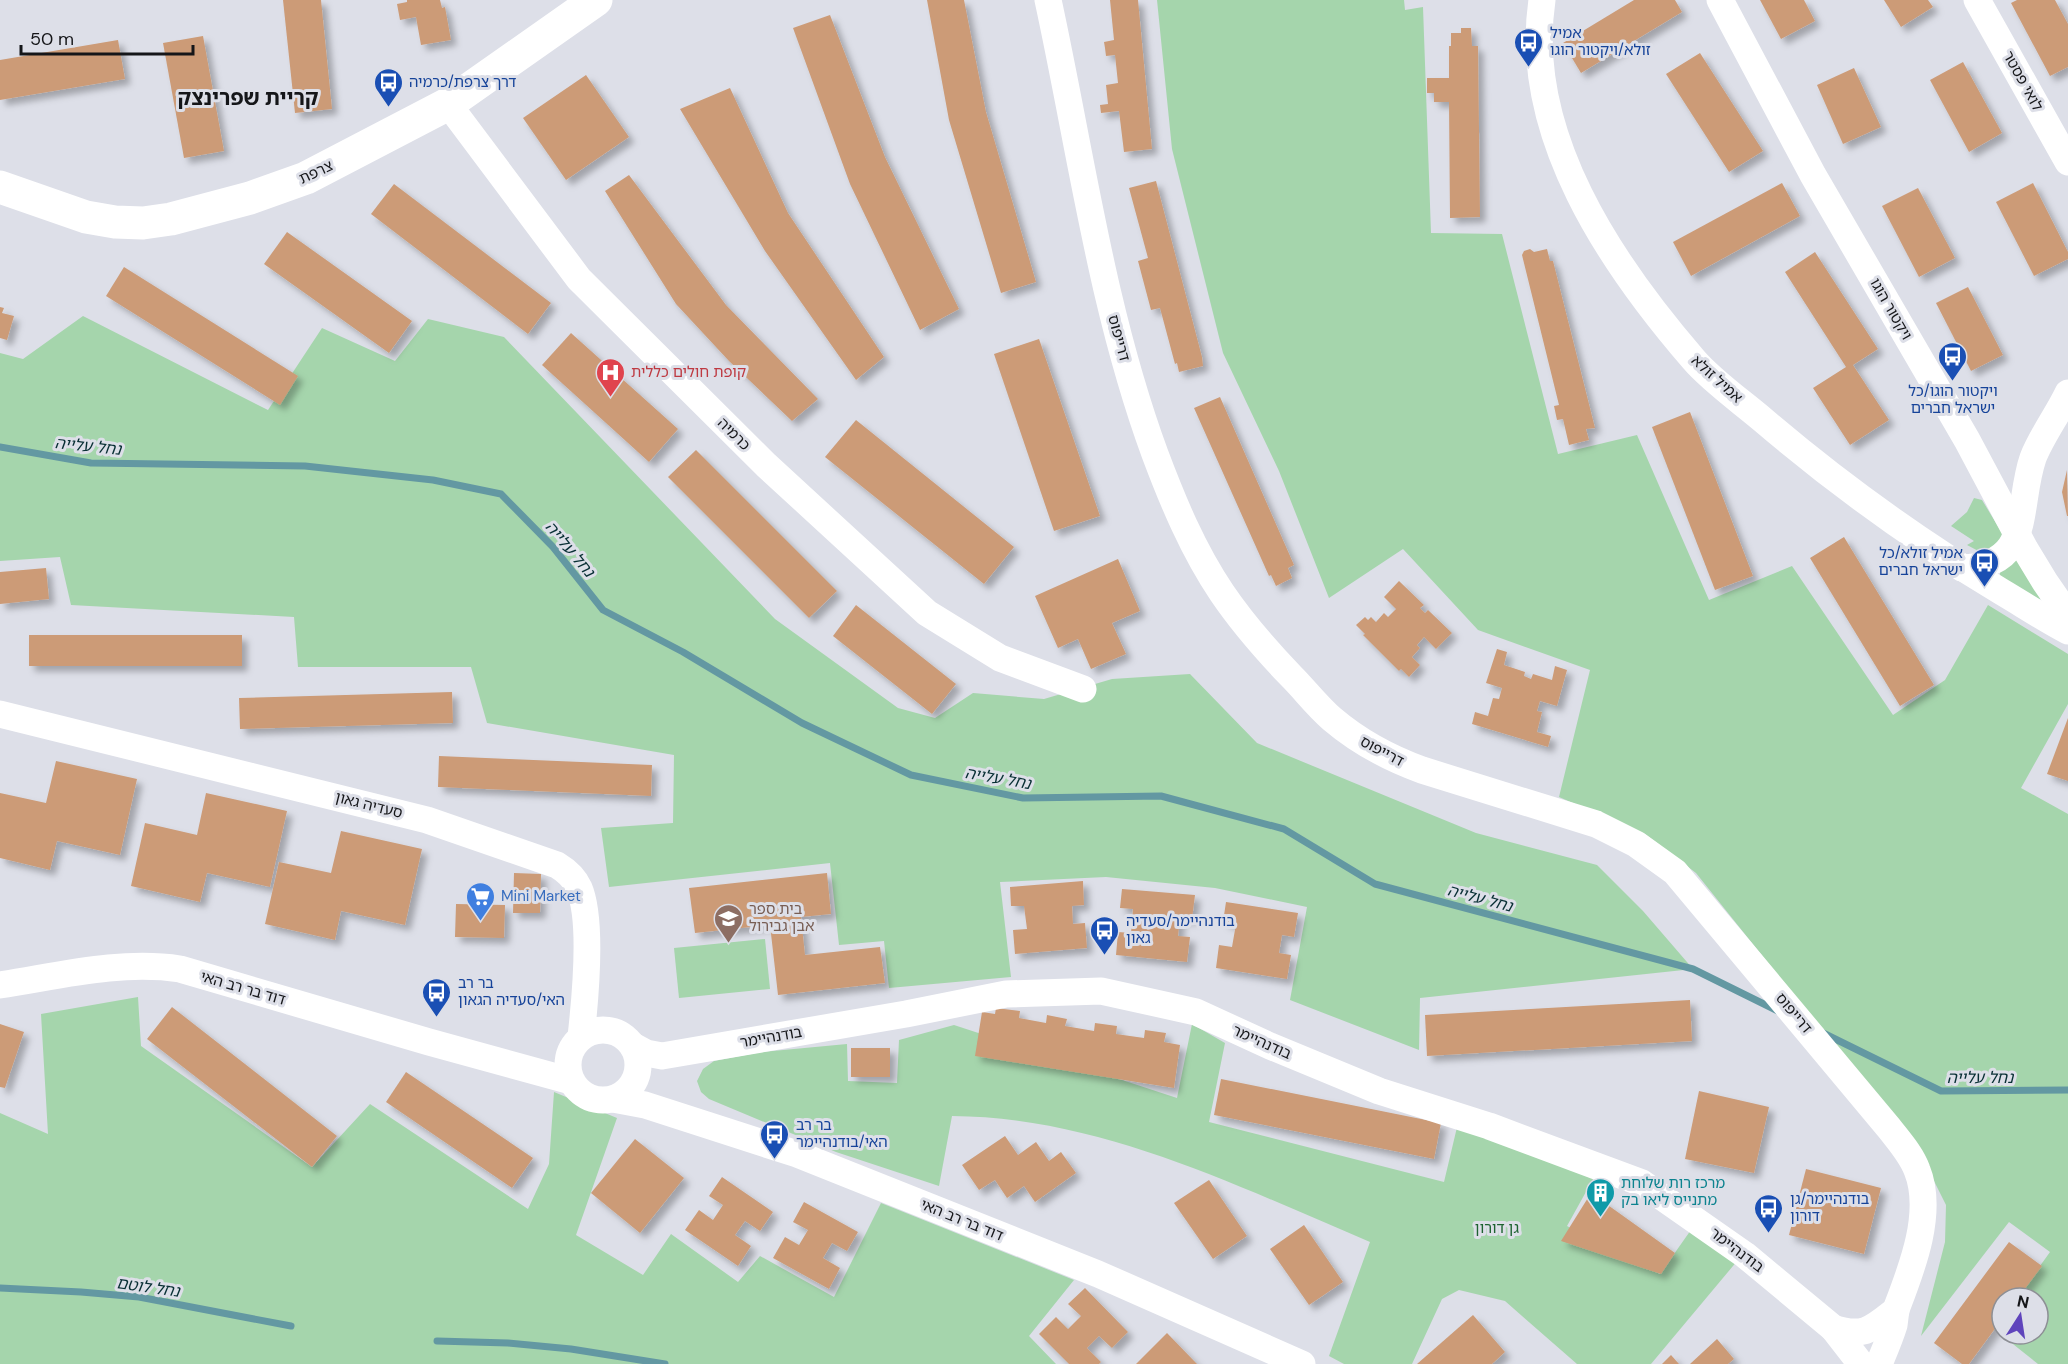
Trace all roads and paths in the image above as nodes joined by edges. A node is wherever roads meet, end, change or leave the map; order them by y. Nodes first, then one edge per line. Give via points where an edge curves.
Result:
1 (596, 0) edge
2 (1048, 0) edge
3 (1542, 0) edge
4 (1720, 0) edge
5 (1977, 0) edge
6 (448, 104) junction
7 (2068, 162) edge
8 (0, 188) edge
9 (2068, 393) edge
10 (2018, 535) junction
11 (1962, 568) junction
12 (2068, 615) edge
13 (2068, 631) edge
14 (1083, 689) dead end
15 (0, 714) edge
16 (0, 985) edge
17 (578, 1040) junction
18 (633, 1046) junction
19 (481, 1056) junction
20 (571, 1081) junction
21 (613, 1099) junction
22 (1896, 1310) junction
23 (1833, 1328) junction
24 (1302, 1364) edge
25 (1861, 1364) edge
26 (1879, 1364) edge

1 - 6 street, צרפת
2 - 22 street, דרייפוס via 1104,280 1136,399 1183,521 1222,593 1276,661 1332,719 1368,746 1422,770 1596,825 1636,844 1675,872 1910,1155 1923,1192 1922,1218 1909,1280
3 - 11 street, אמיל זולא via 1542,82 1557,138 1589,213 1623,270 1696,362 1807,458
4 - 10 street, ויקטור הוגו via 1813,175
5 - 7 street, לואי פסטר
6 - 8 street, צרפת via 306,178 171,219 115,222 86,217
6 - 14 street, כרמיה via 579,279 765,465 927,613 1000,658
9 - 10 street via 2028,473
10 - 11 street via 2010,549 1996,560 1980,567
10 - 12 street, ויקטור הוגו
11 - 13 street, אמיל זולא
15 - 17 street, סעדיה גאון via 427,819 557,865 578,885 586,913
16 - 19 street, דוד בר רב האי via 120,967 180,969
17 - 18 street via 603,1030 615,1032
17 - 19 street, דוד בר רב האי via 552,1051
17 - 20 street via 567,1062
18 - 21 street via 638,1067 636,1078 631,1087
18 - 23 street, בודנהיימר via 662,1056 1006,994 1101,991 1196,1012 1379,1091 1480,1123 1642,1183 1745,1255
19 - 20 street, דוד בר רב האי
20 - 21 street via 584,1095 603,1101
21 - 24 street, דוד בר רב האי via 645,1105 797,1154 1098,1274
22 - 23 street via 1867,1331 1851,1333
22 - 26 street, דרייפוס
23 - 25 street

